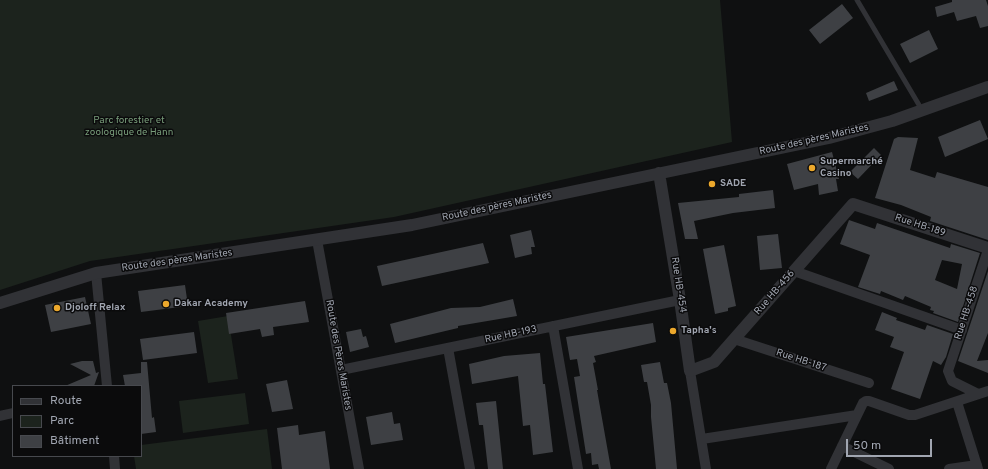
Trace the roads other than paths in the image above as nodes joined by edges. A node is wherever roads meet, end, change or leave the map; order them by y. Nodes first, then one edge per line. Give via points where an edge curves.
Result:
1 (857, 0) edge
2 (988, 87) edge
3 (922, 110) junction
4 (659, 173) junction
5 (853, 204) joint
6 (317, 240) junction
7 (988, 249) edge
8 (794, 271) junction
9 (96, 273) junction
10 (680, 300) junction
11 (0, 303) edge
12 (553, 326) junction
13 (962, 330) junction
14 (734, 339) junction
15 (448, 348) junction
16 (341, 370) junction
17 (690, 371) junction
18 (869, 383) dead end
19 (107, 385) edge
20 (988, 391) edge
21 (978, 394) junction
22 (957, 402) junction
23 (12, 413) edge
24 (857, 415) junction
25 (0, 416) edge
26 (702, 439) junction
27 (842, 446) junction
28 (114, 457) edge
29 (977, 467) edge
30 (115, 469) edge
31 (359, 469) edge
32 (470, 469) edge
33 (578, 469) edge
34 (706, 469) edge
35 (831, 469) edge
36 (889, 469) edge
37 (949, 469) edge

1 - 3 lane
2 - 3 street, Route des pères Maristes
3 - 4 street, Route des pères Maristes via 829,138
4 - 6 street, Route des pères Maristes via 412,225
4 - 10 street, Rue HB-454
5 - 7 street, Rue HB-189
5 - 8 street, Rue HB-456
6 - 9 street, Route des pères Maristes
6 - 16 street, Route des Pères Maristes
7 - 13 street, Rue HB-458
8 - 13 street
8 - 14 street, Rue HB-456
9 - 11 street, Route des pères Maristes
9 - 19 street
10 - 12 street, Rue HB-193
10 - 17 street, Rue HB-454
12 - 15 street, Rue HB-193
12 - 33 street
13 - 21 street, Rue HB-458 via 948,376 952,381
14 - 17 street, Rue HB-456 via 714,362
14 - 18 street, Rue HB-187
15 - 16 street, Rue HB-193
15 - 32 street
16 - 31 street, Route des Pères Maristes
17 - 26 street, Rue HB-454
20 - 21 street
21 - 22 street
22 - 24 street via 909,415 869,401 863,403
22 - 29 street
23 - 25 street
24 - 26 street
24 - 27 street
26 - 34 street, Rue HB-454
27 - 35 street
27 - 36 street
28 - 30 street
29 - 37 street

